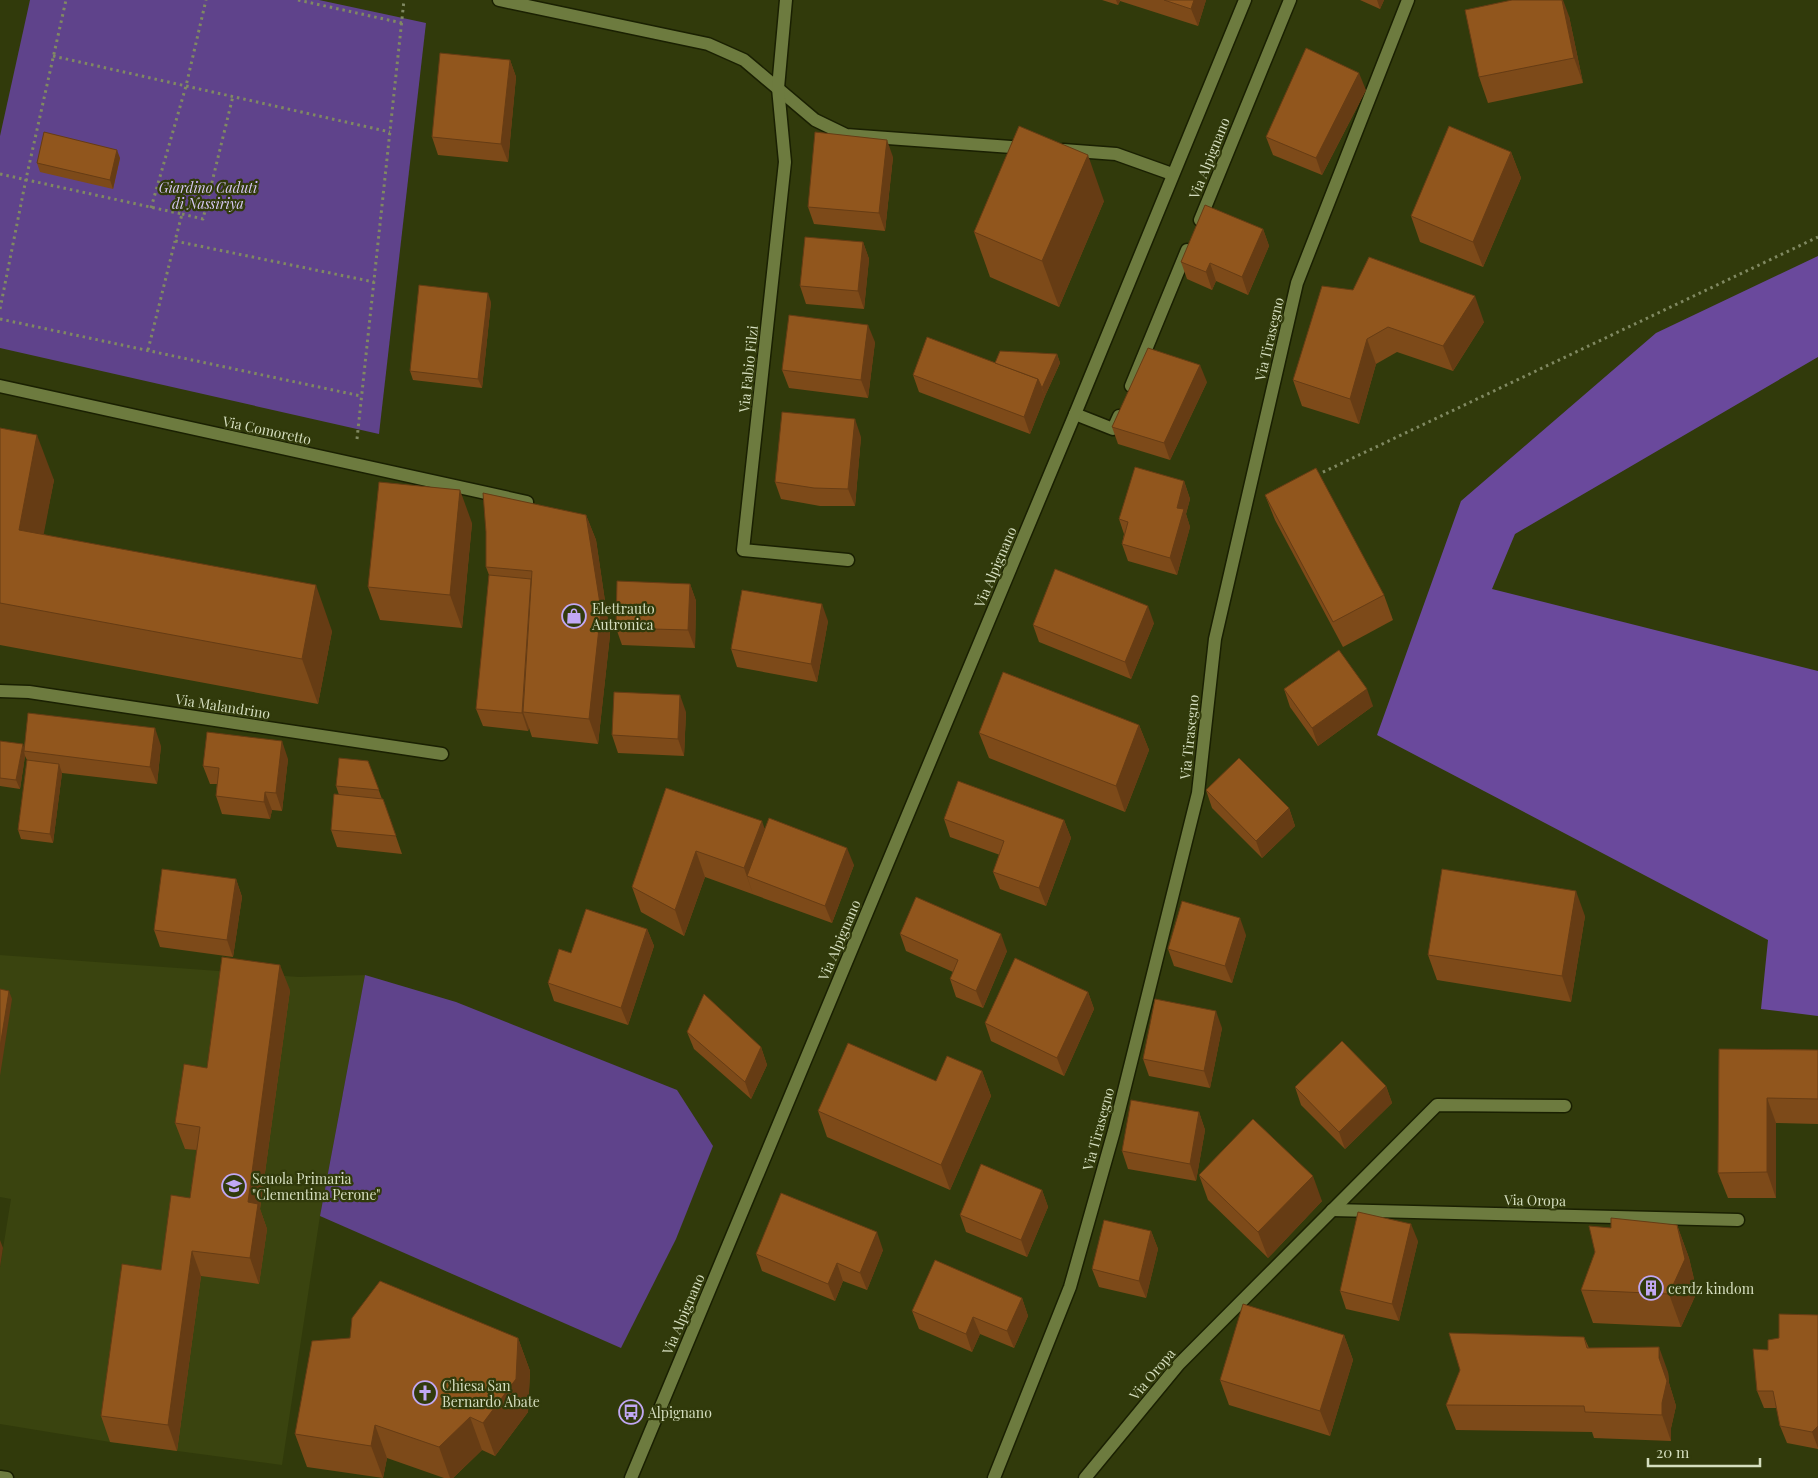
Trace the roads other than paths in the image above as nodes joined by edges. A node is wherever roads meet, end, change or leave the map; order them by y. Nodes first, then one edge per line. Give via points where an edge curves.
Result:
1 (499, 0) edge
2 (786, 0) edge
3 (1245, 0) edge
4 (1290, 0) edge
5 (1408, 0) edge
6 (778, 88) junction
7 (1172, 174) junction
8 (0, 386) edge
9 (1075, 414) junction
10 (527, 502) edge
11 (848, 560) dead end
12 (0, 691) edge
13 (442, 754) dead end
14 (1565, 1106) dead end
15 (1332, 1210) junction
16 (1738, 1220) dead end
17 (0, 1477) edge
18 (7, 1478) edge
19 (630, 1478) edge
20 (994, 1478) edge
21 (1085, 1478) edge

1 - 6 street via 708,44 744,60
2 - 6 street
3 - 7 street, Via Alpignano
4 - 9 street, Via Alpignano via 1113,429
5 - 20 street, Via Tirasegno via 1297,283 1215,639 1198,793 1114,1131 1070,1287
6 - 7 street via 815,120 846,135 1116,154
6 - 11 street, Via Fabio Filzi via 785,162 743,550
7 - 9 street, Via Alpignano
8 - 10 street, Via Comoretto
9 - 19 street, Via Alpignano
12 - 13 street, Via Malandrino via 29,692
14 - 15 street, Via Oropa via 1438,1105
15 - 16 street, Via Oropa
15 - 21 street, Via Oropa via 1179,1364
17 - 18 street

